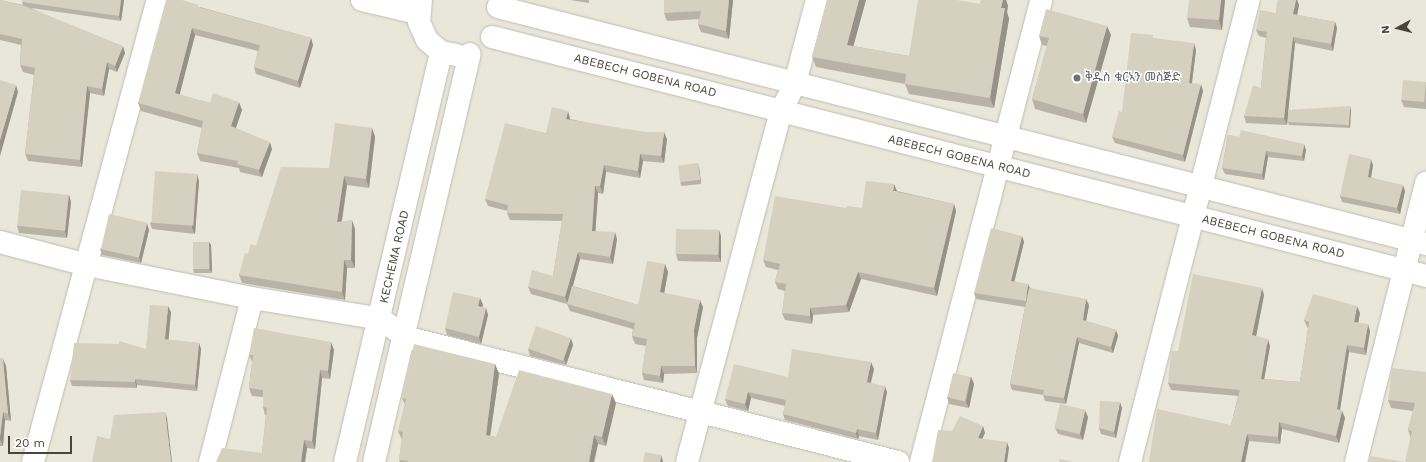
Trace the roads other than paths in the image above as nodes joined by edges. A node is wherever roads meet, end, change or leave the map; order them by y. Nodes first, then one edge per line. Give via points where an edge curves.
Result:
1 (158, 0) edge
2 (362, 0) edge
3 (817, 0) edge
4 (1041, 0) edge
5 (1249, 0) edge
6 (496, 4) edge
7 (420, 6) edge
8 (492, 37) junction
9 (441, 52) junction
10 (470, 54) junction
11 (795, 83) junction
12 (781, 111) junction
13 (1005, 137) junction
14 (997, 166) junction
15 (1426, 183) edge
16 (1200, 186) junction
17 (1193, 216) junction
18 (0, 242) edge
19 (1418, 242) edge
20 (87, 265) junction
21 (1403, 270) junction
22 (1426, 276) edge
23 (252, 298) junction
24 (380, 319) junction
25 (405, 337) junction
26 (699, 412) junction
27 (33, 462) edge
28 (210, 462) edge
29 (345, 462) edge
30 (374, 462) edge
31 (687, 462) edge
32 (898, 462) edge
33 (921, 462) edge
34 (1130, 462) edge
35 (1356, 462) edge

1 - 20 street
2 - 7 street
3 - 11 street
4 - 13 street
5 - 16 street
6 - 8 street via 498,17
6 - 11 street
7 - 9 street via 422,32 426,40
8 - 10 street via 479,50
8 - 12 street, ABEBECH GOBENA ROAD
9 - 10 street via 460,56
9 - 24 street, KECHEMA ROAD
10 - 25 street
11 - 12 street
11 - 13 street
12 - 14 street, ABEBECH GOBENA ROAD
12 - 26 street
13 - 14 street
13 - 16 street
14 - 17 street, ABEBECH GOBENA ROAD
14 - 33 street
15 - 19 street
16 - 17 street
16 - 19 street
17 - 21 street, ABEBECH GOBENA ROAD
17 - 34 street
18 - 20 street
19 - 21 street
20 - 23 street
20 - 27 street
21 - 22 street, ABEBECH GOBENA ROAD
21 - 35 street
23 - 24 street
23 - 28 street
24 - 25 street
24 - 29 street, KECHEMA ROAD
25 - 26 street
25 - 30 street
26 - 31 street
26 - 32 street

